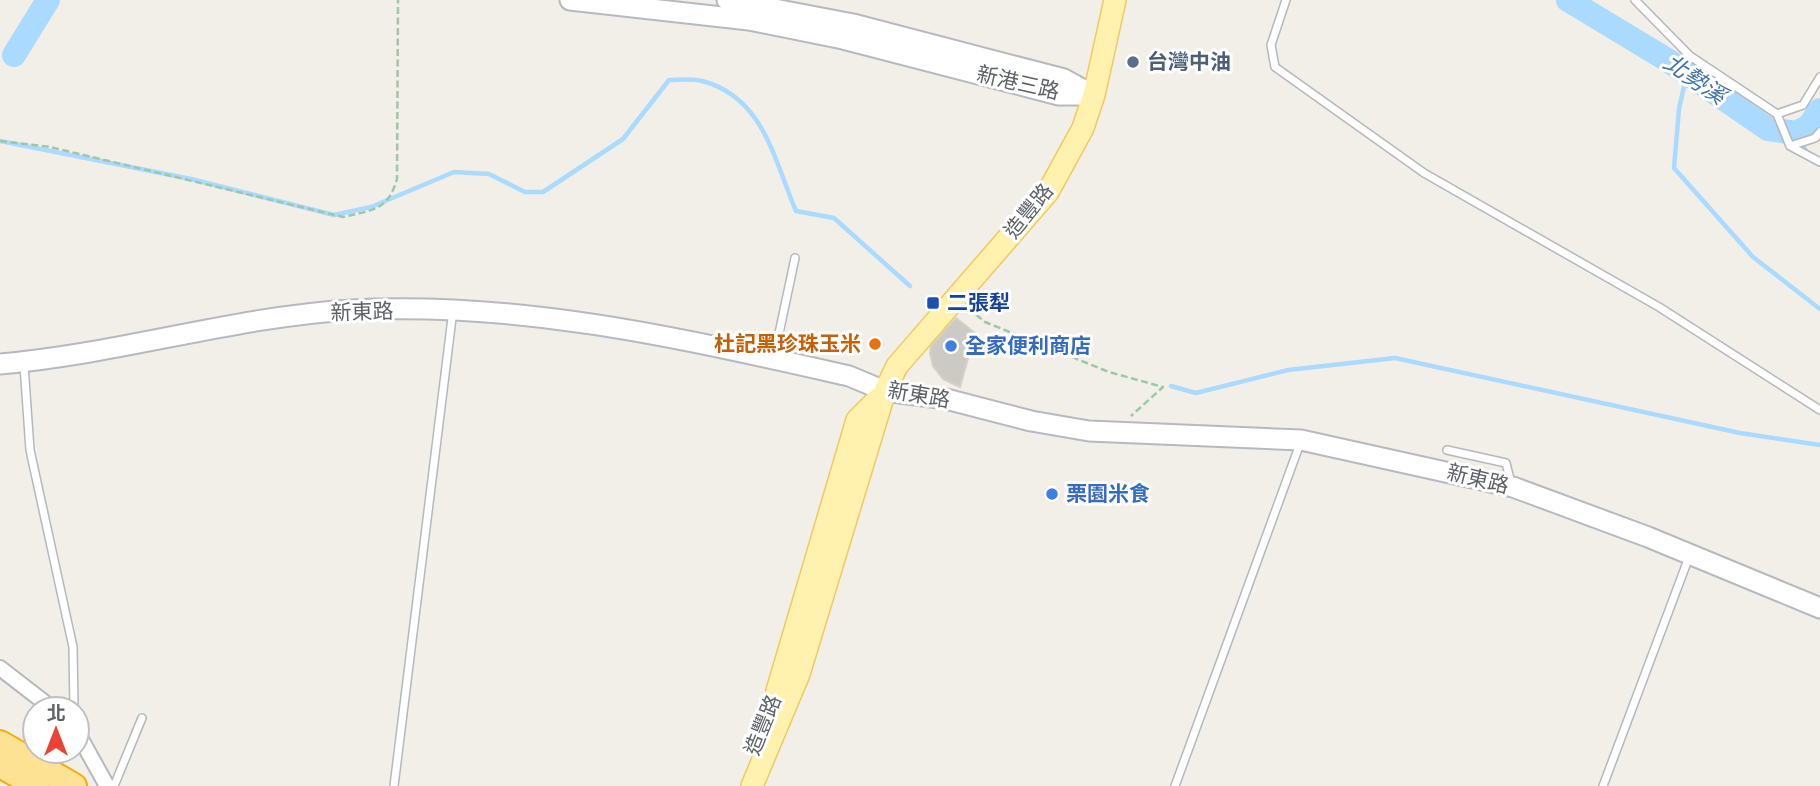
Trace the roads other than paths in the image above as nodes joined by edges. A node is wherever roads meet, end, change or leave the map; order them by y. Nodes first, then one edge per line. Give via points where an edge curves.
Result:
1 (570, 0) edge
2 (727, 0) edge
3 (1115, 0) edge
4 (1286, 0) edge
5 (1635, 0) edge
6 (644, 4) edge
7 (1820, 77) edge
8 (1094, 95) junction
9 (1777, 115) junction
10 (1820, 132) edge
11 (1790, 146) junction
12 (1820, 162) edge
13 (795, 258) dead end
14 (454, 310) junction
15 (773, 361) junction
16 (23, 362) junction
17 (0, 364) edge
18 (885, 391) junction
19 (1820, 410) edge
20 (1301, 440) junction
21 (1447, 450) dead end
22 (1513, 487) junction
23 (1690, 555) junction
24 (1820, 608) edge
25 (0, 668) edge
26 (35, 695) edge
27 (75, 695) edge
28 (142, 718) dead end
29 (0, 743) edge
30 (91, 757) edge
31 (0, 765) edge
32 (37, 786) edge
33 (74, 786) edge
34 (107, 786) edge
35 (114, 786) edge
36 (394, 786) edge
37 (737, 786) edge
38 (752, 786) edge
39 (1175, 786) edge
40 (1603, 786) edge

1 - 6 main road, 新港三路
2 - 8 main road, 新港三路 via 879,31 1064,79
3 - 8 main road, 造豐路
4 - 19 lane via 1271,45 1275,67 1424,173 1660,307
5 - 9 lane via 1690,56
6 - 8 main road, 新港三路 via 844,39 1059,95
7 - 9 lane via 1803,105
8 - 18 main road, 造豐路 via 1083,128 1048,192 897,366
9 - 11 lane
10 - 11 lane
11 - 12 lane
13 - 15 lane
14 - 15 main road, 新東路 via 576,319
14 - 16 main road, 新東路 via 351,310 242,321
14 - 36 lane
15 - 18 main road, 新東路 via 849,376
16 - 17 main road, 新東路
16 - 27 lane via 30,450 73,647
18 - 20 main road, 新東路 via 947,399 1031,421 1117,432
18 - 37 main road, 造豐路 via 857,420 785,670
18 - 38 main road, 造豐路 via 799,674
20 - 22 main road, 新東路
20 - 39 lane
21 - 22 lane via 1506,463
22 - 23 main road, 新東路
23 - 24 main road, 新東路
23 - 40 lane
25 - 26 street
28 - 35 lane
29 - 33 highway
30 - 34 street
31 - 32 highway

